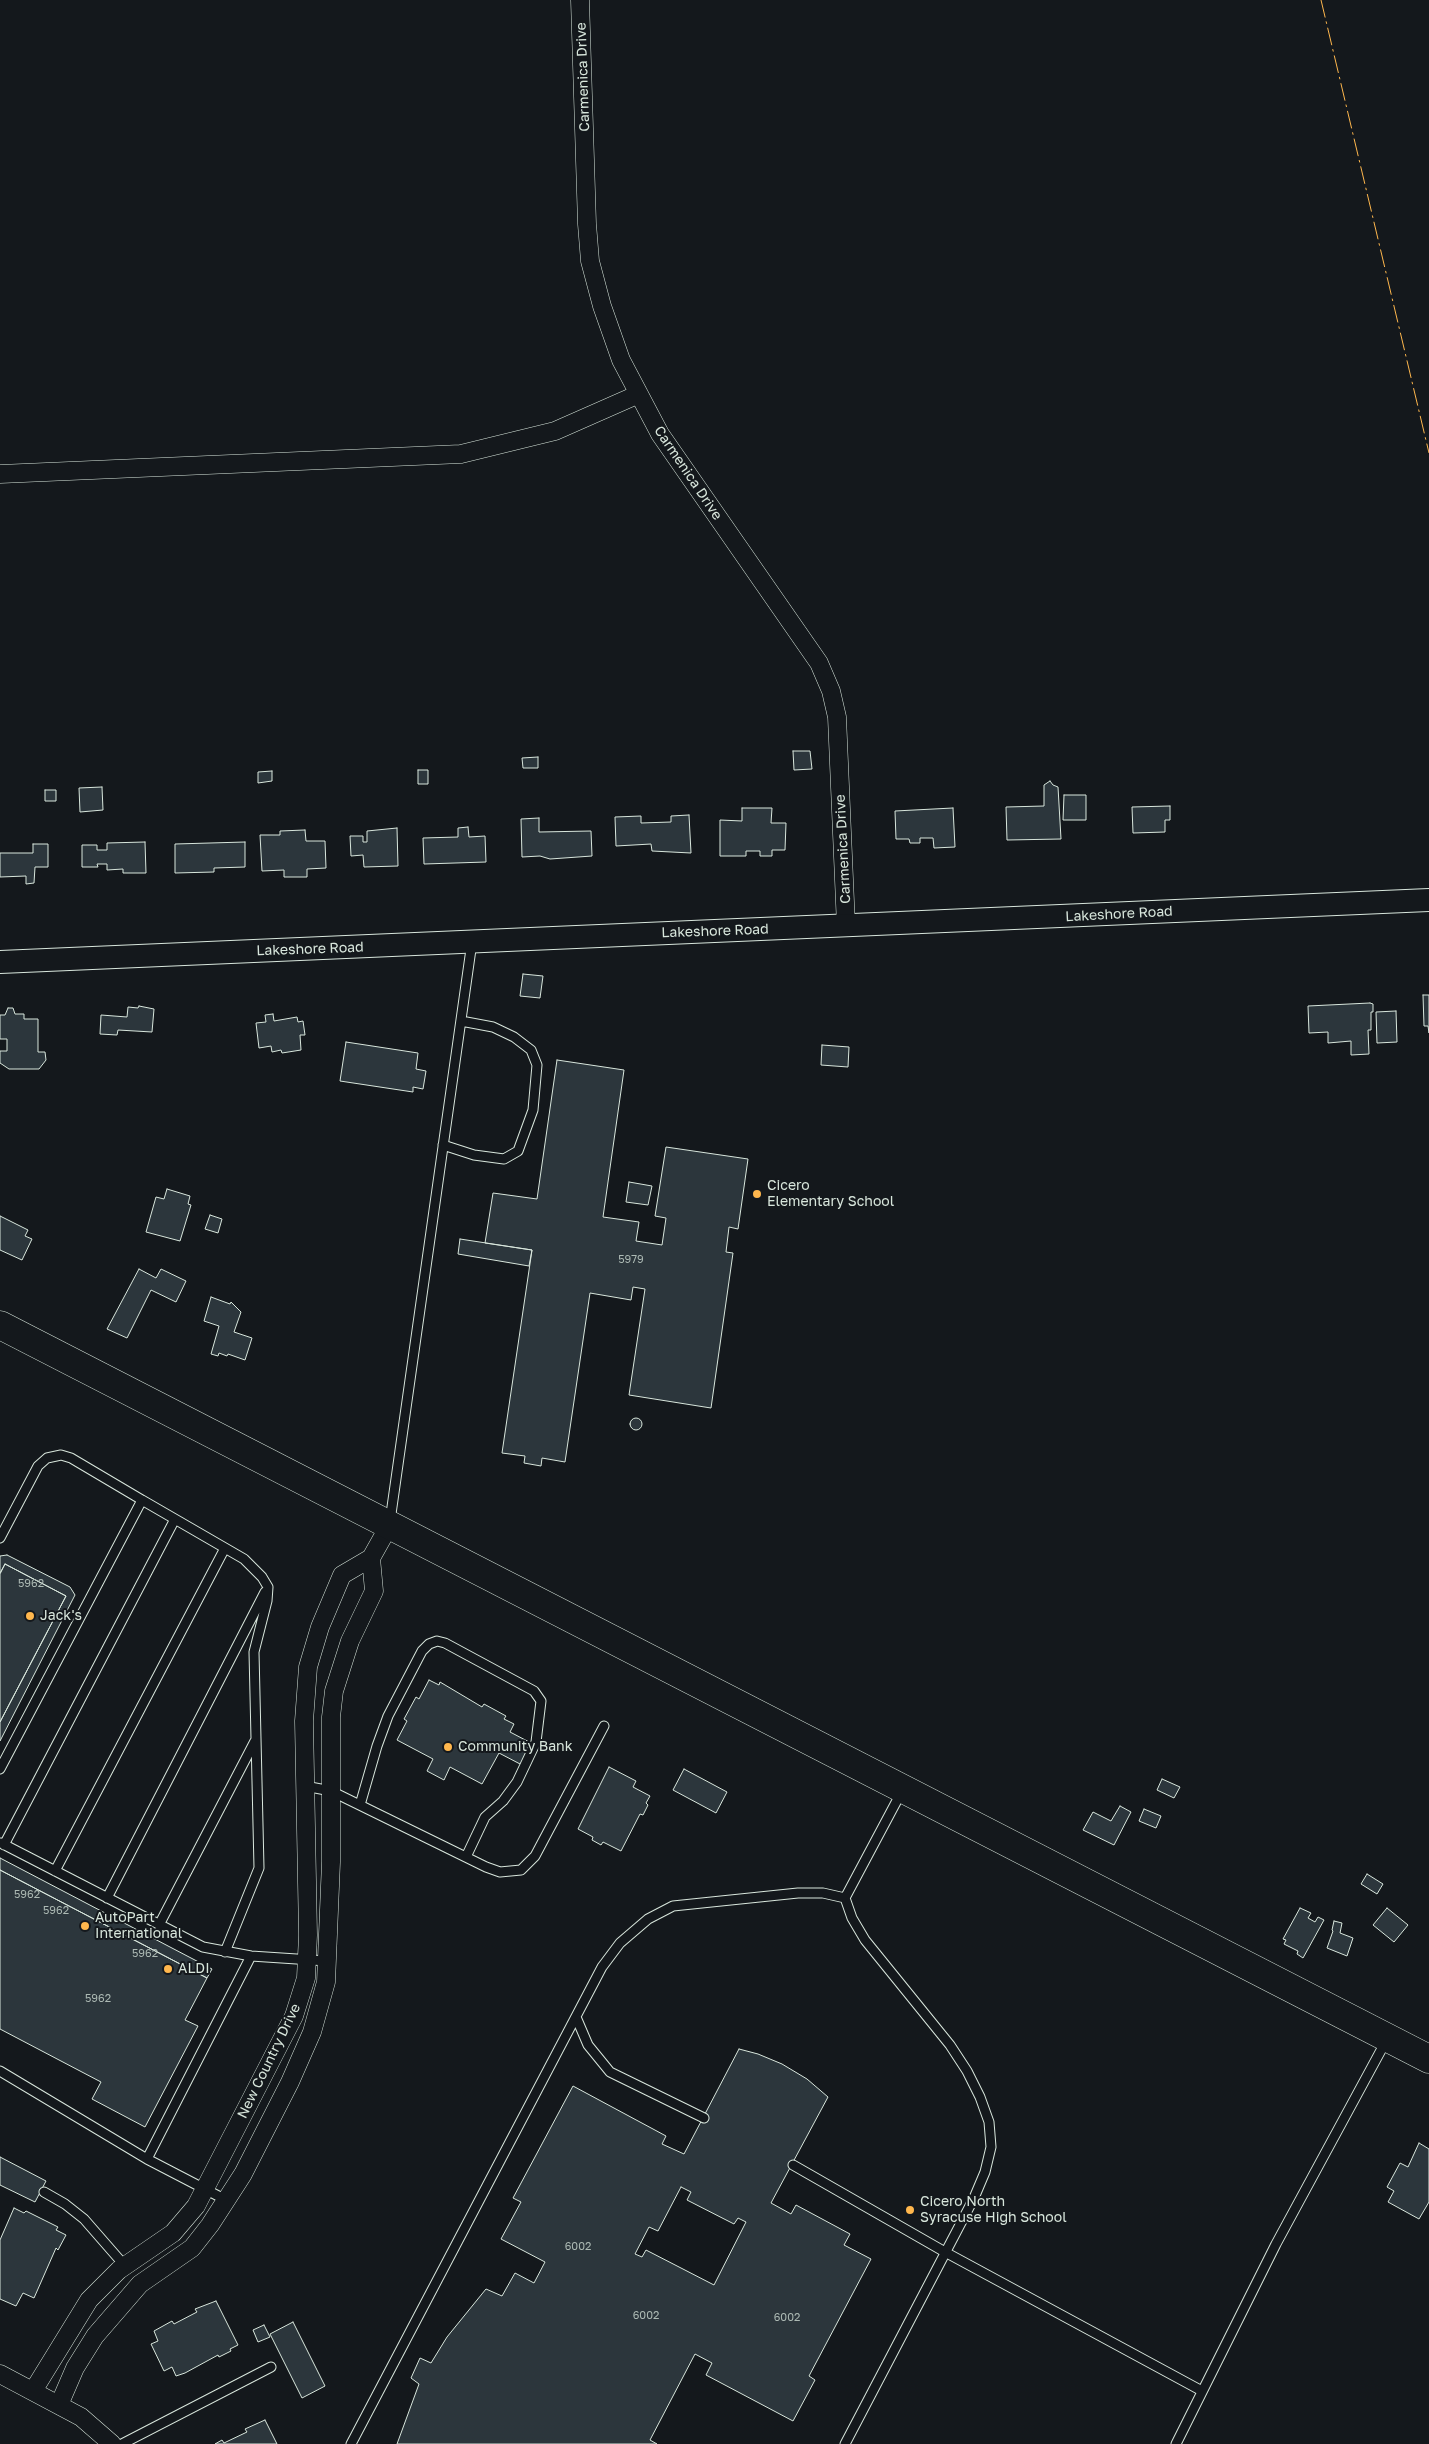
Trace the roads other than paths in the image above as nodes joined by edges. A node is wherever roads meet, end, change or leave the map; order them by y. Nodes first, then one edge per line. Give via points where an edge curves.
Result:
1 (580, 0) edge
2 (639, 394) junction
3 (0, 474) edge
4 (1429, 900) edge
5 (846, 926) junction
6 (472, 942) junction
7 (0, 962) edge
8 (461, 1021) junction
9 (443, 1145) junction
10 (0, 1325) edge
11 (142, 1500) junction
12 (176, 1519) junction
13 (389, 1526) junction
14 (0, 1538) edge
15 (225, 1548) junction
16 (371, 1558) junction
17 (268, 1587) junction
18 (604, 1726) dead end
19 (256, 1739) junction
20 (0, 1769) edge
21 (305, 1786) junction
22 (903, 1788) junction
23 (331, 1791) junction
24 (360, 1805) junction
25 (2, 1844) edge
26 (466, 1857) junction
27 (55, 1871) junction
28 (107, 1898) junction
29 (845, 1898) junction
30 (159, 1925) junction
31 (225, 1952) junction
32 (251, 1956) junction
33 (307, 1960) junction
34 (327, 1961) junction
35 (576, 2017) junction
36 (1388, 2038) junction
37 (1429, 2060) edge
38 (0, 2071) edge
39 (704, 2118) dead end
40 (146, 2159) junction
41 (793, 2165) dead end
42 (204, 2190) junction
43 (44, 2192) dead end
44 (226, 2200) junction
45 (946, 2252) junction
46 (125, 2266) junction
47 (271, 2367) dead end
48 (0, 2374) edge
49 (33, 2391) junction
50 (1202, 2391) junction
51 (59, 2405) junction
52 (846, 2443) edge
53 (112, 2444) edge
54 (122, 2444) edge
55 (351, 2444) edge
56 (834, 2444) edge
57 (1176, 2444) edge

1 - 2 street, Carmenica Drive via 590,261 621,360
2 - 3 street via 555,430 461,454
2 - 5 street, Carmenica Drive via 660,434 819,663 831,691 837,718
4 - 5 street, Lakeshore Road
5 - 6 street, Lakeshore Road
6 - 7 street, Lakeshore Road
6 - 8 lane
8 - 9 lane
8 - 9 lane via 493,1027 514,1036 531,1050 537,1065 533,1110 518,1150 504,1159 474,1155
9 - 13 lane
10 - 13 main road
11 - 12 lane
11 - 14 lane via 71,1458 61,1455 47,1458 38,1466
11 - 20 lane
12 - 15 lane
12 - 25 lane
13 - 16 street
13 - 22 main road
15 - 17 lane via 244,1559
15 - 27 lane
16 - 21 street, New Country Drive via 342,1575 320,1626 308,1667 304,1721
16 - 23 street, New Country Drive via 374,1591 350,1641 334,1691
17 - 19 lane via 254,1652
17 - 28 lane
18 - 26 lane via 535,1856 521,1870 500,1872
19 - 30 lane
19 - 31 lane via 259,1868
21 - 23 lane
21 - 33 street, New Country Drive
22 - 29 lane
22 - 36 main road
23 - 24 lane
23 - 34 street, New Country Drive
24 - 26 lane
24 - 26 lane via 388,1716 422,1651 437,1641 445,1643 526,1686 541,1701 536,1742 516,1782 503,1801 485,1817
25 - 27 lane
27 - 28 lane
28 - 30 lane
29 - 35 lane via 798,1893 674,1906 648,1919 620,1943 602,1967
29 - 45 lane via 865,1940 950,2045 967,2071 989,2122 991,2147 985,2172
30 - 31 lane via 203,1948
31 - 32 lane
32 - 33 lane
32 - 40 lane
33 - 34 lane
33 - 42 street, New Country Drive via 306,1978 294,2016
34 - 44 street, New Country Drive via 326,1982 312,2032 243,2174
35 - 39 lane via 588,2045 610,2072
35 - 55 lane
36 - 37 main road
36 - 50 lane via 1280,2235
38 - 40 lane
40 - 42 lane
41 - 45 lane
42 - 44 lane
42 - 46 street, New Country Drive via 196,2206 173,2233
43 - 46 lane via 84,2219
44 - 51 street, New Country Drive via 192,2248 140,2284 95,2336 75,2368
45 - 50 lane
45 - 52 lane
46 - 49 street, New Country Drive via 89,2300
47 - 54 lane
48 - 49 street
49 - 51 street
50 - 57 lane
51 - 53 street via 81,2417
52 - 56 lane

